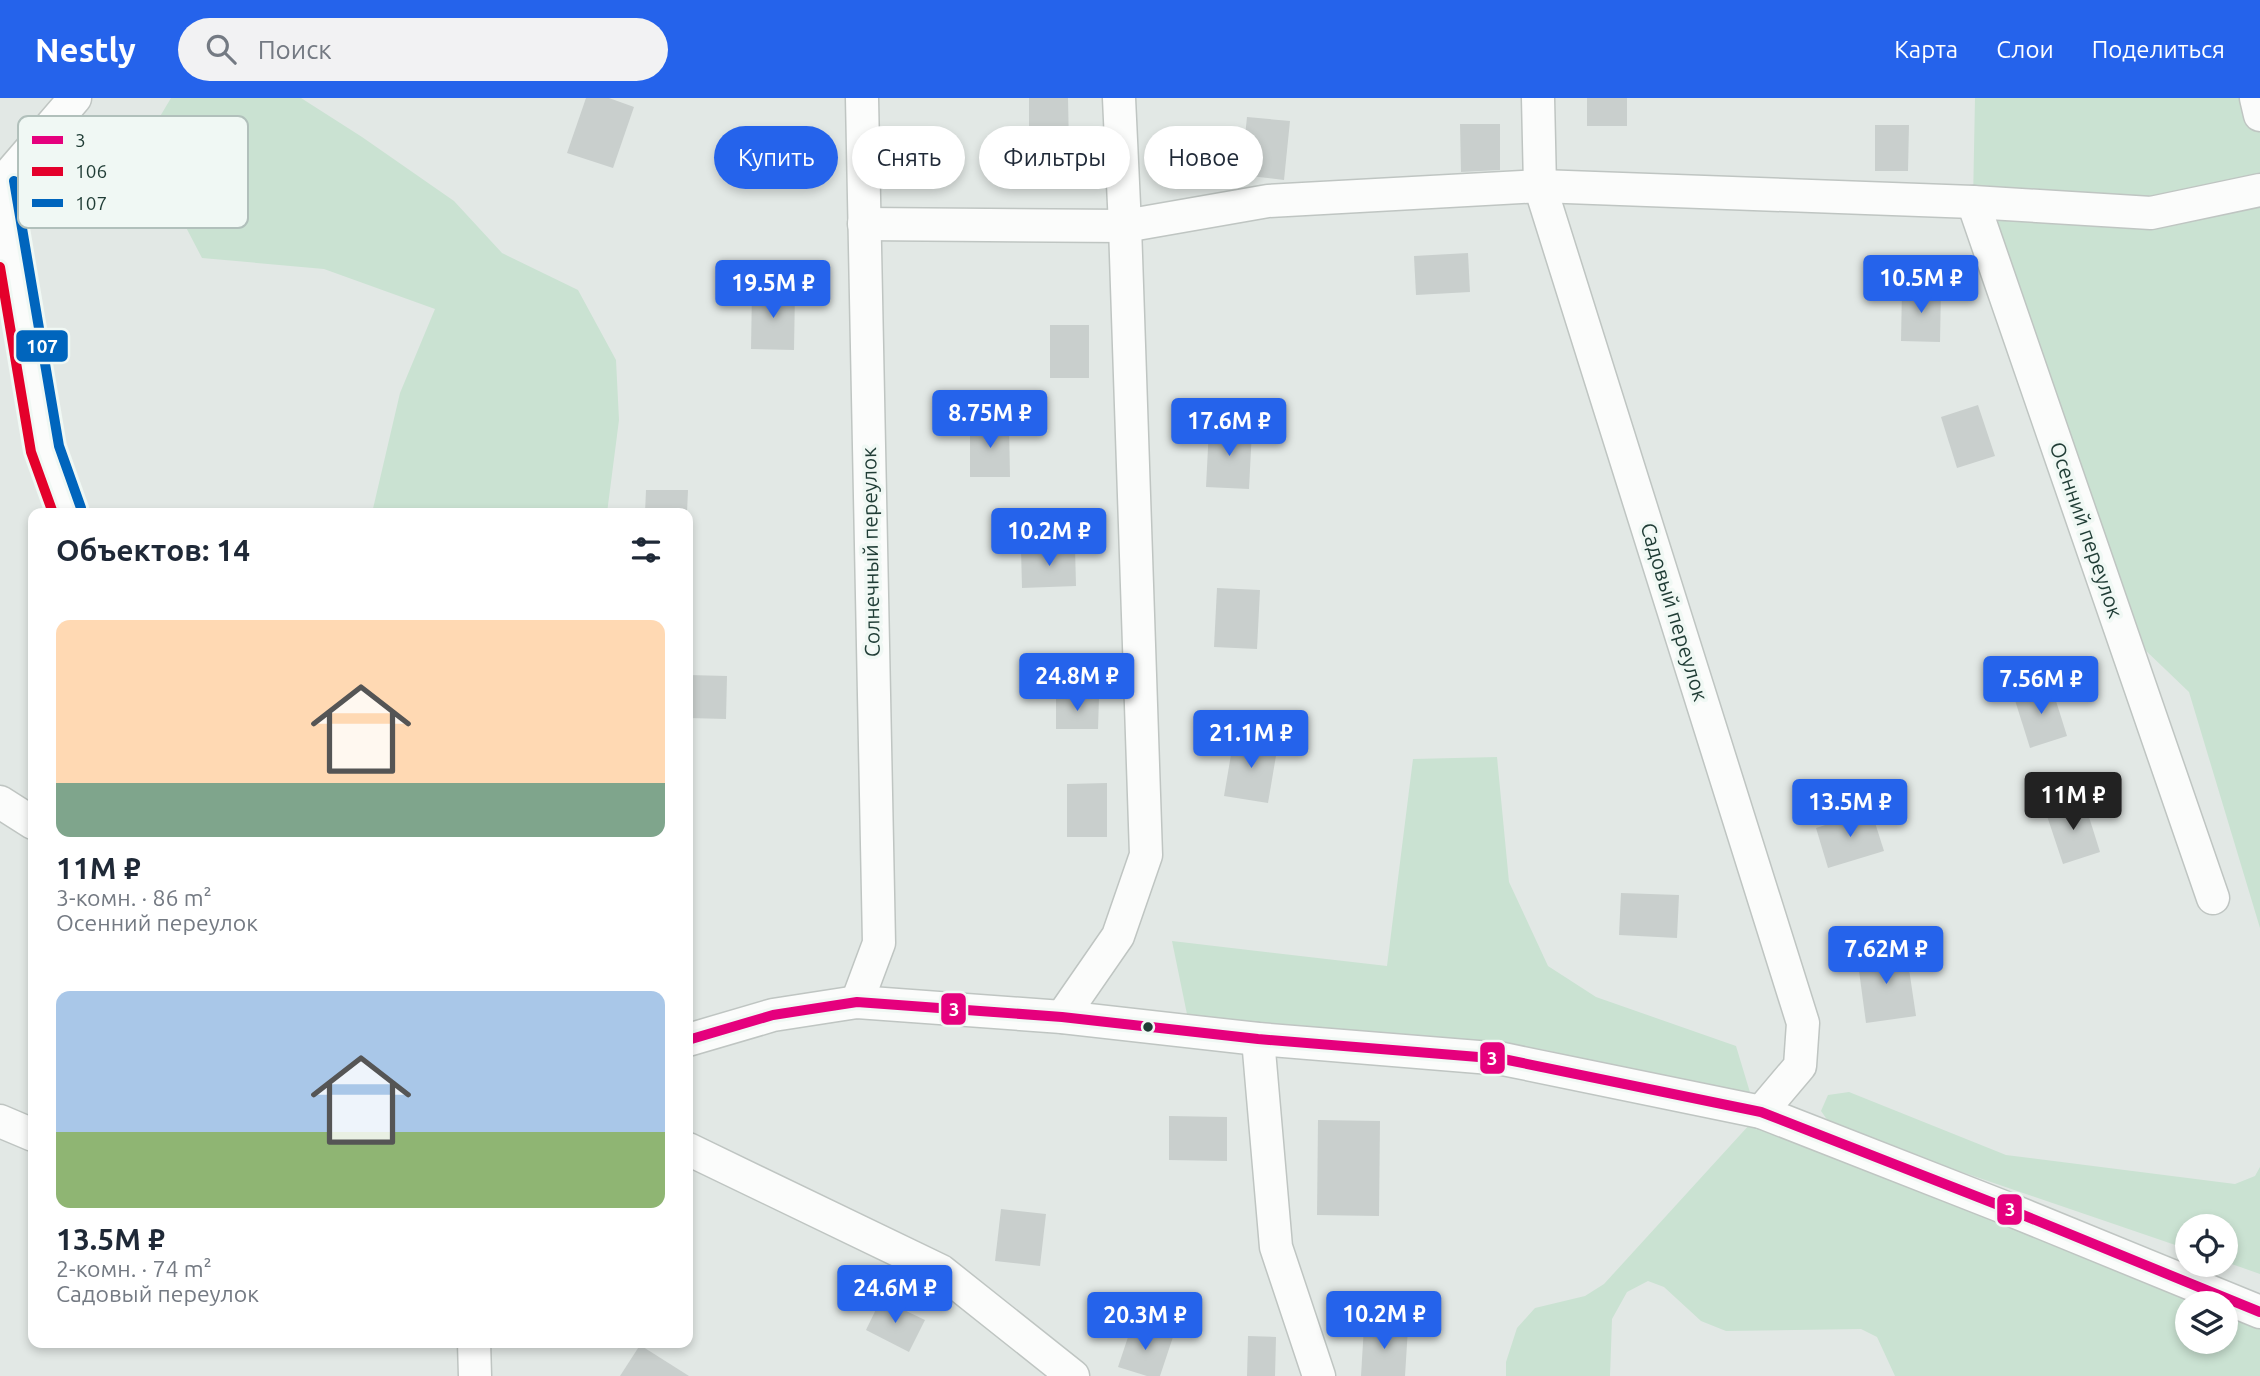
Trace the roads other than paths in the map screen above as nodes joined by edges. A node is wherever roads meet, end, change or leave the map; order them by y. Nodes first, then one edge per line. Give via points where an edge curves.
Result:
1 (75, 98) edge
2 (862, 98) edge
3 (1119, 98) edge
4 (1538, 98) edge
5 (2256, 98) edge
6 (2260, 115) edge
7 (59, 116) edge
8 (18, 163) edge
9 (0, 184) edge
10 (1540, 186) junction
11 (2260, 190) edge
12 (1973, 202) junction
13 (864, 224) junction
14 (1125, 226) junction
15 (66, 508) edge
16 (0, 802) edge
17 (28, 820) edge
18 (2213, 898) dead end
19 (857, 1002) junction
20 (1062, 1017) junction
21 (693, 1039) edge
22 (1258, 1039) junction
23 (1761, 1112) junction
24 (0, 1121) edge
25 (28, 1133) edge
26 (693, 1151) edge
27 (2260, 1312) edge
28 (474, 1348) edge
29 (475, 1376) edge
30 (1073, 1376) edge
31 (1319, 1376) edge

1 - 7 street
2 - 13 street, Солнечный переулок
3 - 14 street
4 - 10 street, Садовый переулок
5 - 6 street
8 - 9 street
9 - 15 street via 45,450
10 - 12 street
10 - 14 street via 1268,201
10 - 23 street, Садовый переулок via 1803,1023 1800,1066
11 - 12 street via 2151,213
12 - 18 street, Осенний переулок
13 - 14 street
13 - 19 street, Солнечный переулок via 879,943
14 - 20 street via 1146,855 1118,936
16 - 17 street
19 - 20 street
19 - 21 street via 773,1015
20 - 22 street
22 - 23 street via 1503,1059
22 - 31 street via 1276,1247
23 - 27 street
24 - 25 street
26 - 30 street via 941,1271
28 - 29 street

